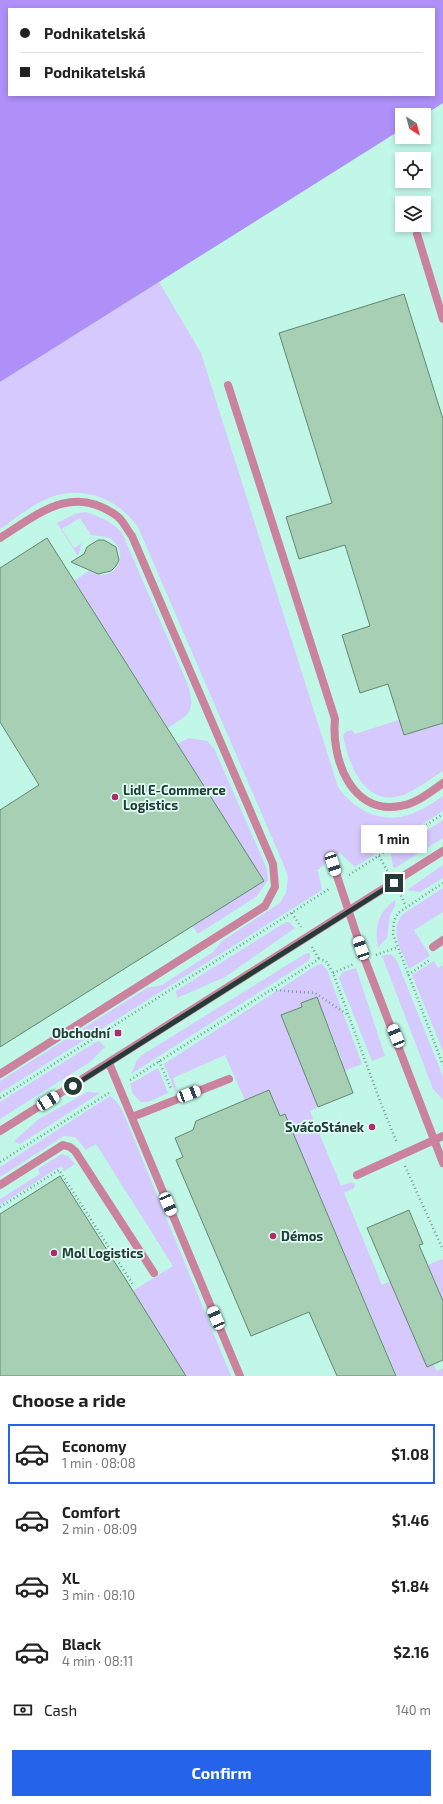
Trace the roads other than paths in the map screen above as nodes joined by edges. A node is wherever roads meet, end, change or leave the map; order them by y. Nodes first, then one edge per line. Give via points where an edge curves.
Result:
1 (417, 234) dead end
2 (443, 319) edge
3 (228, 385) dead end
4 (0, 538) edge
5 (443, 783) edge
6 (443, 851) edge
7 (333, 864) dead end
8 (349, 911) junction
9 (443, 940) edge
10 (432, 947) road end
11 (109, 1063) junction
12 (0, 1074) edge
13 (229, 1079) dead end
14 (132, 1117) junction
15 (0, 1131) edge
16 (443, 1136) edge
17 (434, 1141) junction
18 (443, 1163) edge
19 (357, 1175) dead end
20 (0, 1185) edge
21 (154, 1273) dead end
22 (240, 1376) edge

1 - 2 street
3 - 5 street via 335,719 333,735 345,778 364,800 390,807 412,802
4 - 12 street via 61,502 92,502 118,516 132,536 273,864 275,887 266,906
6 - 8 street
7 - 8 street
8 - 11 street
8 - 17 street
9 - 10 street
11 - 14 street
11 - 15 street
13 - 14 street
14 - 22 street
16 - 17 street
17 - 18 street
17 - 19 street
20 - 21 street via 63,1145 70,1147

